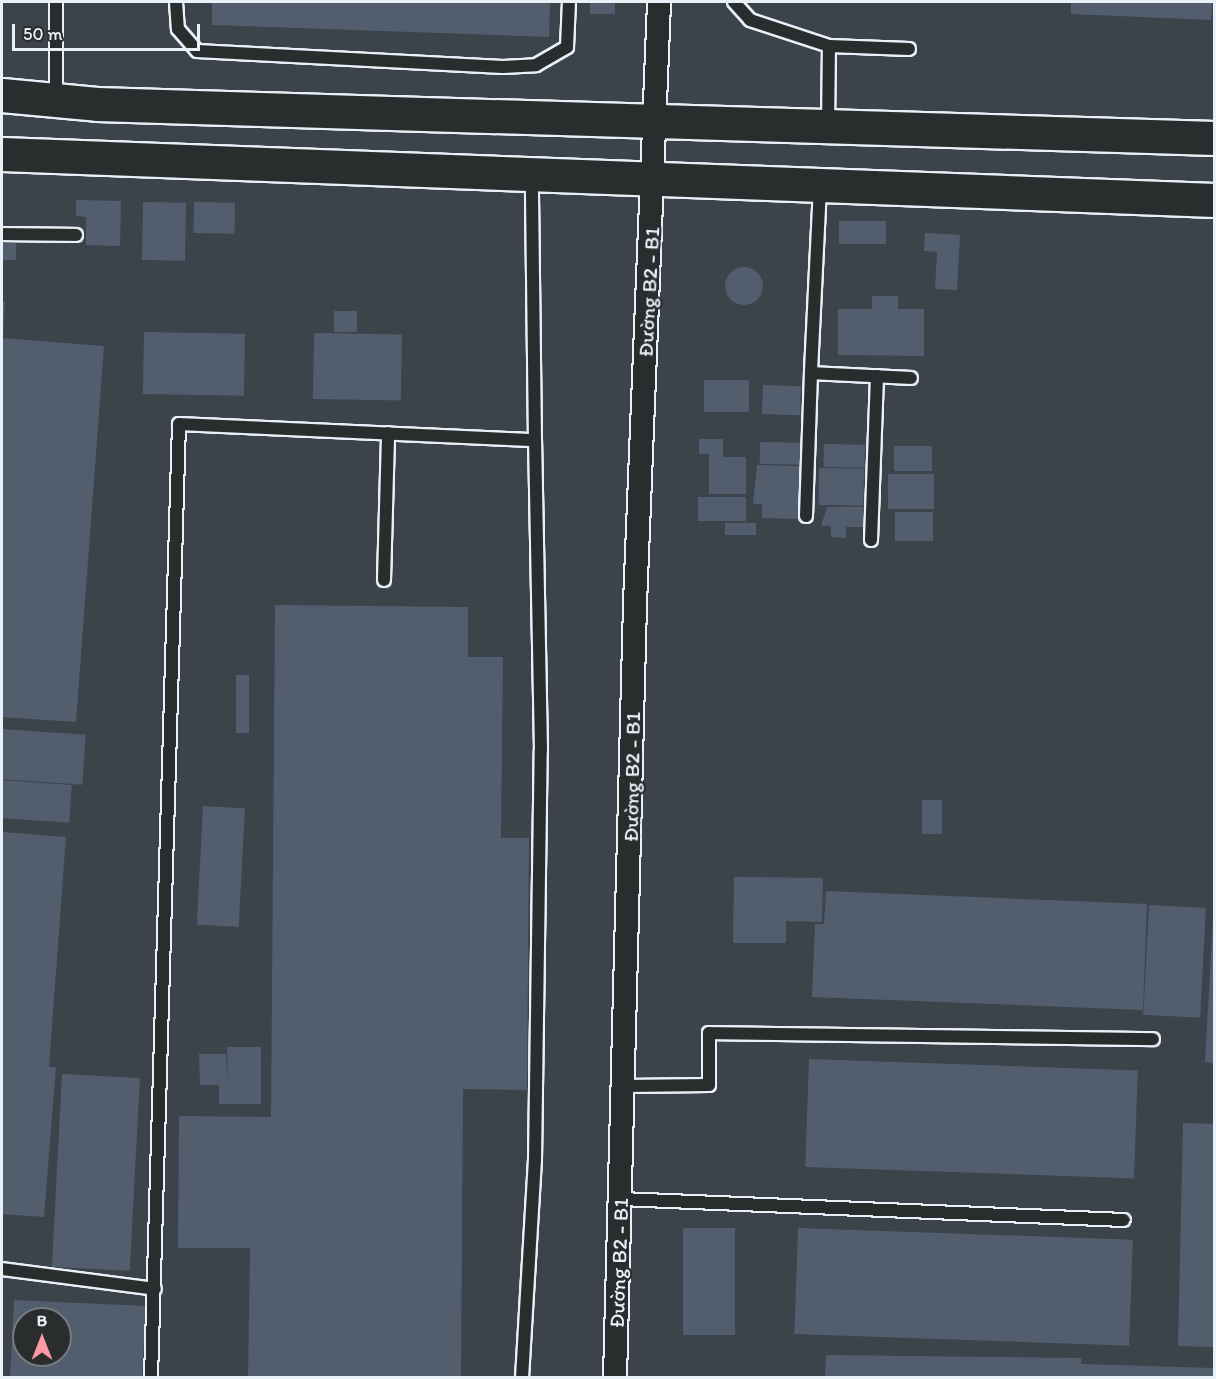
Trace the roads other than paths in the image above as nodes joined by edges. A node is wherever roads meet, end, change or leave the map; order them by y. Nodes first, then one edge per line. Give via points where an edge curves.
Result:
1 (56, 2) edge
2 (176, 2) edge
3 (569, 2) edge
4 (659, 2) edge
5 (734, 2) edge
6 (829, 46) junction
7 (909, 49) dead end
8 (2, 95) edge
9 (56, 99) junction
10 (655, 122) junction
11 (828, 127) junction
12 (1215, 138) edge
13 (2, 154) edge
14 (532, 175) junction
15 (655, 177) junction
16 (820, 186) junction
17 (1215, 200) edge
18 (2, 234) edge
19 (76, 235) dead end
20 (811, 373) junction
21 (877, 376) junction
22 (910, 378) dead end
23 (388, 433) junction
24 (535, 440) junction
25 (806, 516) dead end
26 (871, 540) dead end
27 (384, 580) dead end
28 (1153, 1039) dead end
29 (625, 1086) junction
30 (621, 1198) junction
31 (1124, 1220) dead end
32 (2, 1269) edge
33 (155, 1289) junction
34 (151, 1377) edge
35 (522, 1377) edge
36 (615, 1377) edge

1 - 9 lane
2 - 3 lane via 178,29 198,51 503,67 537,65 567,47
4 - 10 street, Đường B2 - B1
5 - 6 lane via 750,20
6 - 7 lane
6 - 11 lane
8 - 9 street
9 - 10 street
10 - 11 street
10 - 15 street, Đường B2 - B1
11 - 12 street
13 - 14 street
14 - 15 street
14 - 24 lane
15 - 16 street
15 - 29 street, Đường B2 - B1 via 635,603
16 - 17 street
16 - 20 lane
18 - 19 lane
20 - 21 lane
20 - 25 lane
21 - 22 lane
21 - 26 lane
23 - 24 lane
23 - 27 lane
23 - 33 lane via 179,424
24 - 35 lane via 541,750 535,1160
28 - 29 lane via 709,1033 709,1085
29 - 30 street, Đường B2 - B1
30 - 31 lane
30 - 36 street, Đường B2 - B1
32 - 33 lane
33 - 34 lane

